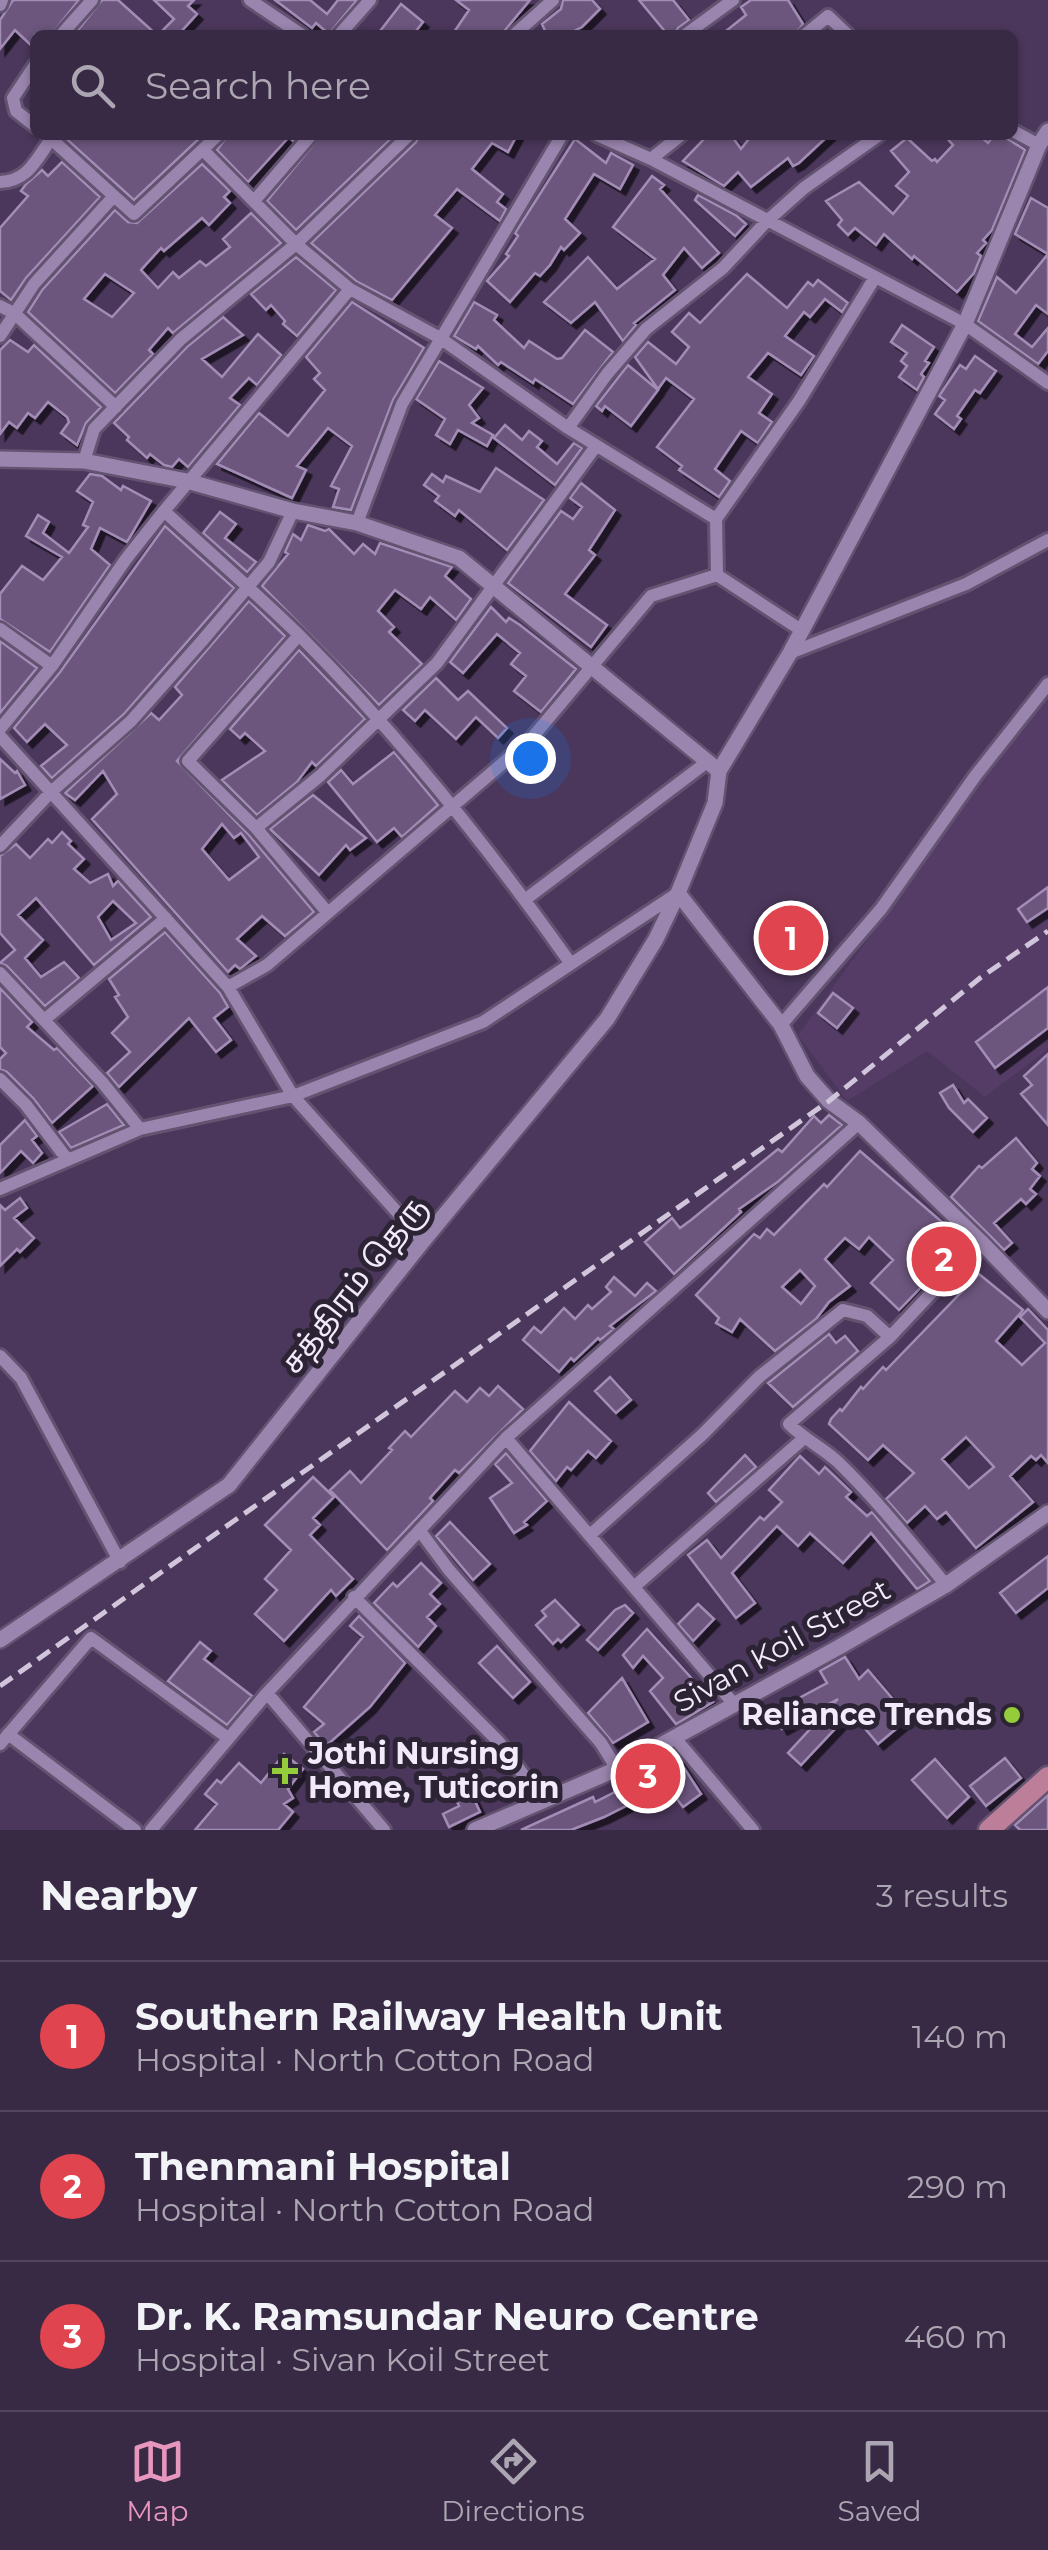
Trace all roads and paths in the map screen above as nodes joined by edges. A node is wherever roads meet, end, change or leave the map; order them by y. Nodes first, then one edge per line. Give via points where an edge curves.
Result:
1 (92, 0) edge
2 (250, 0) edge
3 (370, 0) edge
4 (553, 0) edge
5 (733, 0) edge
6 (66, 30) edge
7 (295, 30) edge
8 (344, 30) edge
9 (520, 30) edge
10 (692, 30) edge
11 (811, 30) edge
12 (843, 30) edge
13 (30, 72) edge
14 (30, 122) edge
15 (1018, 133) edge
16 (1043, 138) edge
17 (47, 140) edge
18 (52, 140) edge
19 (214, 140) edge
20 (308, 140) edge
21 (405, 140) edge
22 (559, 140) edge
23 (608, 140) edge
24 (675, 140) edge
25 (872, 140) edge
26 (204, 151) junction
27 (650, 159) junction
28 (0, 182) edge
29 (114, 196) junction
30 (254, 201) junction
31 (766, 222) junction
32 (296, 244) junction
33 (874, 279) junction
34 (350, 289) junction
35 (0, 306) edge
36 (14, 314) junction
37 (965, 324) junction
38 (0, 336) edge
39 (440, 338) junction
40 (1047, 381) edge
41 (116, 407) junction
42 (568, 428) junction
43 (596, 446) junction
44 (0, 459) edge
45 (84, 461) junction
46 (187, 482) junction
47 (164, 511) junction
48 (293, 511) junction
49 (716, 519) junction
50 (357, 523) junction
51 (1048, 540) edge
52 (717, 576) junction
53 (492, 584) junction
54 (248, 588) junction
55 (0, 629) edge
56 (801, 630) junction
57 (299, 635) junction
58 (790, 652) junction
59 (52, 666) junction
60 (589, 667) junction
61 (1048, 684) edge
62 (380, 722) junction
63 (0, 732) edge
64 (713, 767) junction
65 (51, 792) junction
66 (454, 807) junction
67 (256, 828) junction
68 (0, 846) edge
69 (678, 892) junction
70 (526, 899) junction
71 (328, 913) junction
72 (166, 918) junction
73 (571, 964) junction
74 (0, 973) edge
75 (228, 987) junction
76 (44, 1020) junction
77 (781, 1025) junction
78 (0, 1079) edge
79 (292, 1096) junction
80 (859, 1123) junction
81 (140, 1129) junction
82 (67, 1158) junction
83 (0, 1188) edge
84 (423, 1241) junction
85 (980, 1241) junction
86 (1048, 1312) edge
87 (890, 1337) junction
88 (0, 1356) edge
89 (506, 1438) junction
90 (803, 1439) junction
91 (1048, 1513) edge
92 (420, 1532) junction
93 (590, 1536) junction
94 (120, 1562) junction
95 (946, 1585) junction
96 (635, 1586) junction
97 (354, 1597) junction
98 (0, 1640) edge
99 (267, 1693) junction
100 (734, 1704) junction
101 (674, 1737) junction
102 (228, 1738) junction
103 (4, 1739) edge
104 (616, 1769) junction
105 (1048, 1777) edge
106 (542, 1800) junction
107 (135, 1830) edge
108 (151, 1830) edge
109 (384, 1830) edge
110 (475, 1830) edge
111 (753, 1830) edge
112 (989, 1830) edge

1 - 6 street
2 - 7 street
3 - 8 street
4 - 9 street
5 - 10 street
11 - 12 street via 828,16
13 - 14 street via 12,98
15 - 16 street
16 - 37 street, சத்திரம் தெரு
17 - 28 street via 26,175
18 - 29 street
19 - 26 street
20 - 30 street
21 - 32 street
22 - 39 street
23 - 27 street
24 - 27 street
25 - 31 street
26 - 29 street via 134,214
26 - 30 street
27 - 31 street
29 - 36 street
30 - 32 street
31 - 33 street
31 - 42 street via 723,268 646,329
32 - 34 street
32 - 41 street via 181,339
33 - 37 street
33 - 49 street
34 - 39 street
34 - 46 street
35 - 36 street
36 - 38 street
36 - 41 street
37 - 40 street
37 - 56 street, சத்திரம் தெரு
39 - 42 street
39 - 50 street via 402,404
41 - 45 street via 94,429
42 - 43 street
43 - 49 street
43 - 53 street
44 - 45 street
45 - 46 street
46 - 47 street
46 - 48 street
47 - 54 street
47 - 59 street
48 - 50 street
48 - 54 street via 269,562
49 - 52 street
50 - 53 street via 459,558
51 - 58 street via 966,584
52 - 56 street
52 - 60 street via 652,596
53 - 60 street
53 - 62 street via 437,663
54 - 57 street
54 - 65 street via 130,721
55 - 59 street
56 - 58 street, சத்திரம் தெரு
57 - 62 street
57 - 67 street via 188,761
58 - 64 street, சத்திரம் தெரு
59 - 63 street
60 - 64 street
60 - 66 street via 531,739
61 - 77 street via 881,909
62 - 66 street
62 - 67 street
63 - 65 street
64 - 69 street, சத்திரம் தெரு via 715,803
64 - 70 street
65 - 68 street
65 - 72 street
66 - 70 street
66 - 71 street
67 - 71 street
69 - 73 street
69 - 77 street
69 - 84 street, சத்திரம் தெரு via 607,1019
70 - 73 street
71 - 75 street via 267,966
72 - 75 street
72 - 76 street
73 - 79 street via 484,1022
74 - 76 street
75 - 79 street
76 - 81 street
77 - 80 street via 807,1076
78 - 82 street
79 - 81 street
79 - 84 street
80 - 85 street
80 - 89 street
81 - 82 street
82 - 83 street
84 - 94 street, சத்திரம் தெரு via 229,1486
85 - 86 street
85 - 87 street
87 - 90 street via 788,1424
87 - 93 street via 867,1316 843,1310 759,1377
88 - 94 street via 21,1378
89 - 92 street
89 - 93 street
90 - 95 street via 834,1459
90 - 96 street
91 - 95 street, Sivan Koil Street
92 - 97 street
92 - 104 street via 601,1742
93 - 96 street
94 - 98 street, சத்திரம் தெரு
95 - 100 street, Sivan Koil Street
96 - 100 street
97 - 99 street
97 - 106 street via 500,1742
99 - 102 street
99 - 109 street
100 - 101 street, Sivan Koil Street
101 - 104 street, Sivan Koil Street
101 - 111 street
102 - 103 street via 91,1638
102 - 108 street
103 - 107 street
104 - 106 street, Sivan Koil Street
105 - 112 main road
106 - 110 street, Sivan Koil Street

